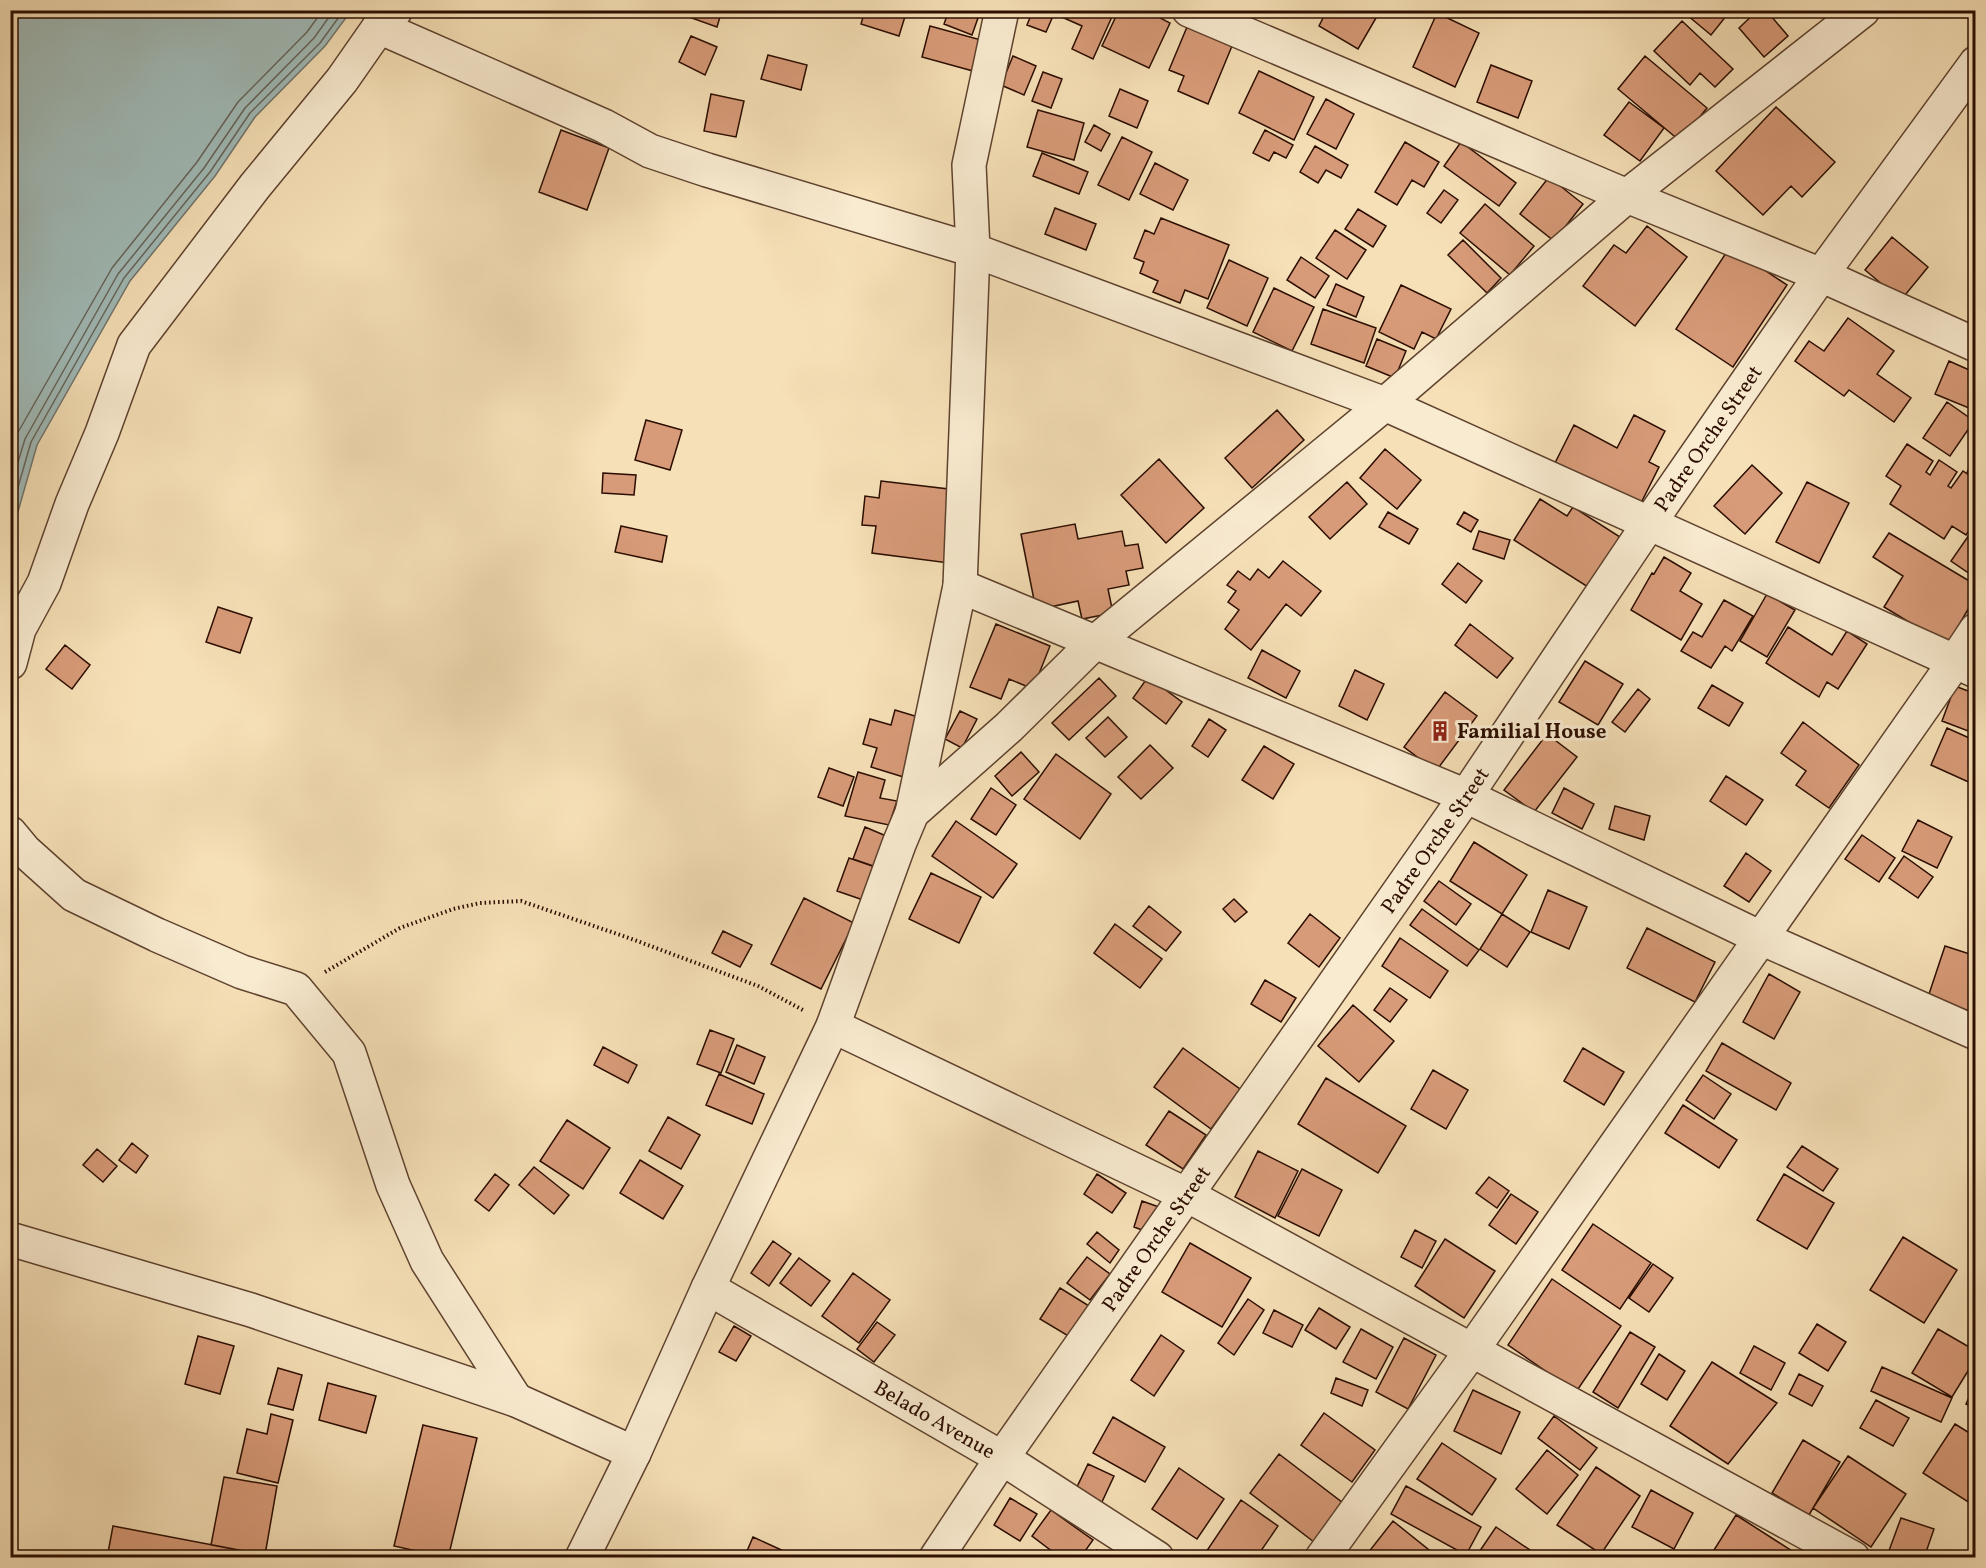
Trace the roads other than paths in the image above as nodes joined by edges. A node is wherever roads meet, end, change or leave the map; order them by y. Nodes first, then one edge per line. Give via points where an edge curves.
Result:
1 (1002, 10) edge
2 (1189, 10) edge
3 (1863, 10) edge
4 (387, 19) edge
5 (1976, 63) edge
6 (1627, 196) junction
7 (973, 250) junction
8 (1821, 275) junction
9 (1976, 345) edge
10 (1385, 404) junction
11 (1650, 522) junction
12 (960, 586) junction
13 (1976, 630) edge
14 (1094, 643) junction
15 (10, 663) edge
16 (1965, 667) edge
17 (1466, 796) junction
18 (912, 813) junction
19 (10, 833) edge
20 (1761, 938) junction
21 (833, 1026) junction
22 (1976, 1033) edge
23 (1187, 1195) junction
24 (10, 1239) edge
25 (708, 1288) junction
26 (1472, 1350) junction
27 (516, 1400) junction
28 (634, 1453) junction
29 (1002, 1458) junction
30 (582, 1557) edge
31 (936, 1557) edge
32 (1157, 1557) edge
33 (1322, 1557) edge
34 (1853, 1557) edge

1 - 7 street via 969,165
2 - 6 street
3 - 6 street
4 - 7 street via 651,151
4 - 15 street via 134,345 44,583 19,629
5 - 8 street, Padre Orche Street
6 - 8 street
6 - 10 street
7 - 10 street
7 - 12 street
8 - 9 street
8 - 11 street, Padre Orche Street
10 - 11 street
10 - 14 street
11 - 16 street
11 - 17 street, Padre Orche Street
12 - 14 street
12 - 18 street
13 - 16 street
14 - 17 street
14 - 18 street via 1009,727
16 - 20 street
17 - 20 street
17 - 23 street, Padre Orche Street
18 - 21 street
19 - 27 street via 74,895 242,972 296,989 349,1053 393,1185 427,1261
20 - 22 street
20 - 26 street
21 - 23 street
21 - 25 street
23 - 26 street
23 - 29 street, Padre Orche Street
24 - 27 street via 251,1310
25 - 28 street
25 - 29 street, Belado Avenue
26 - 33 street
26 - 34 street
27 - 28 street
28 - 30 street
29 - 31 street, Padre Orche Street
29 - 32 street, Belado Avenue

